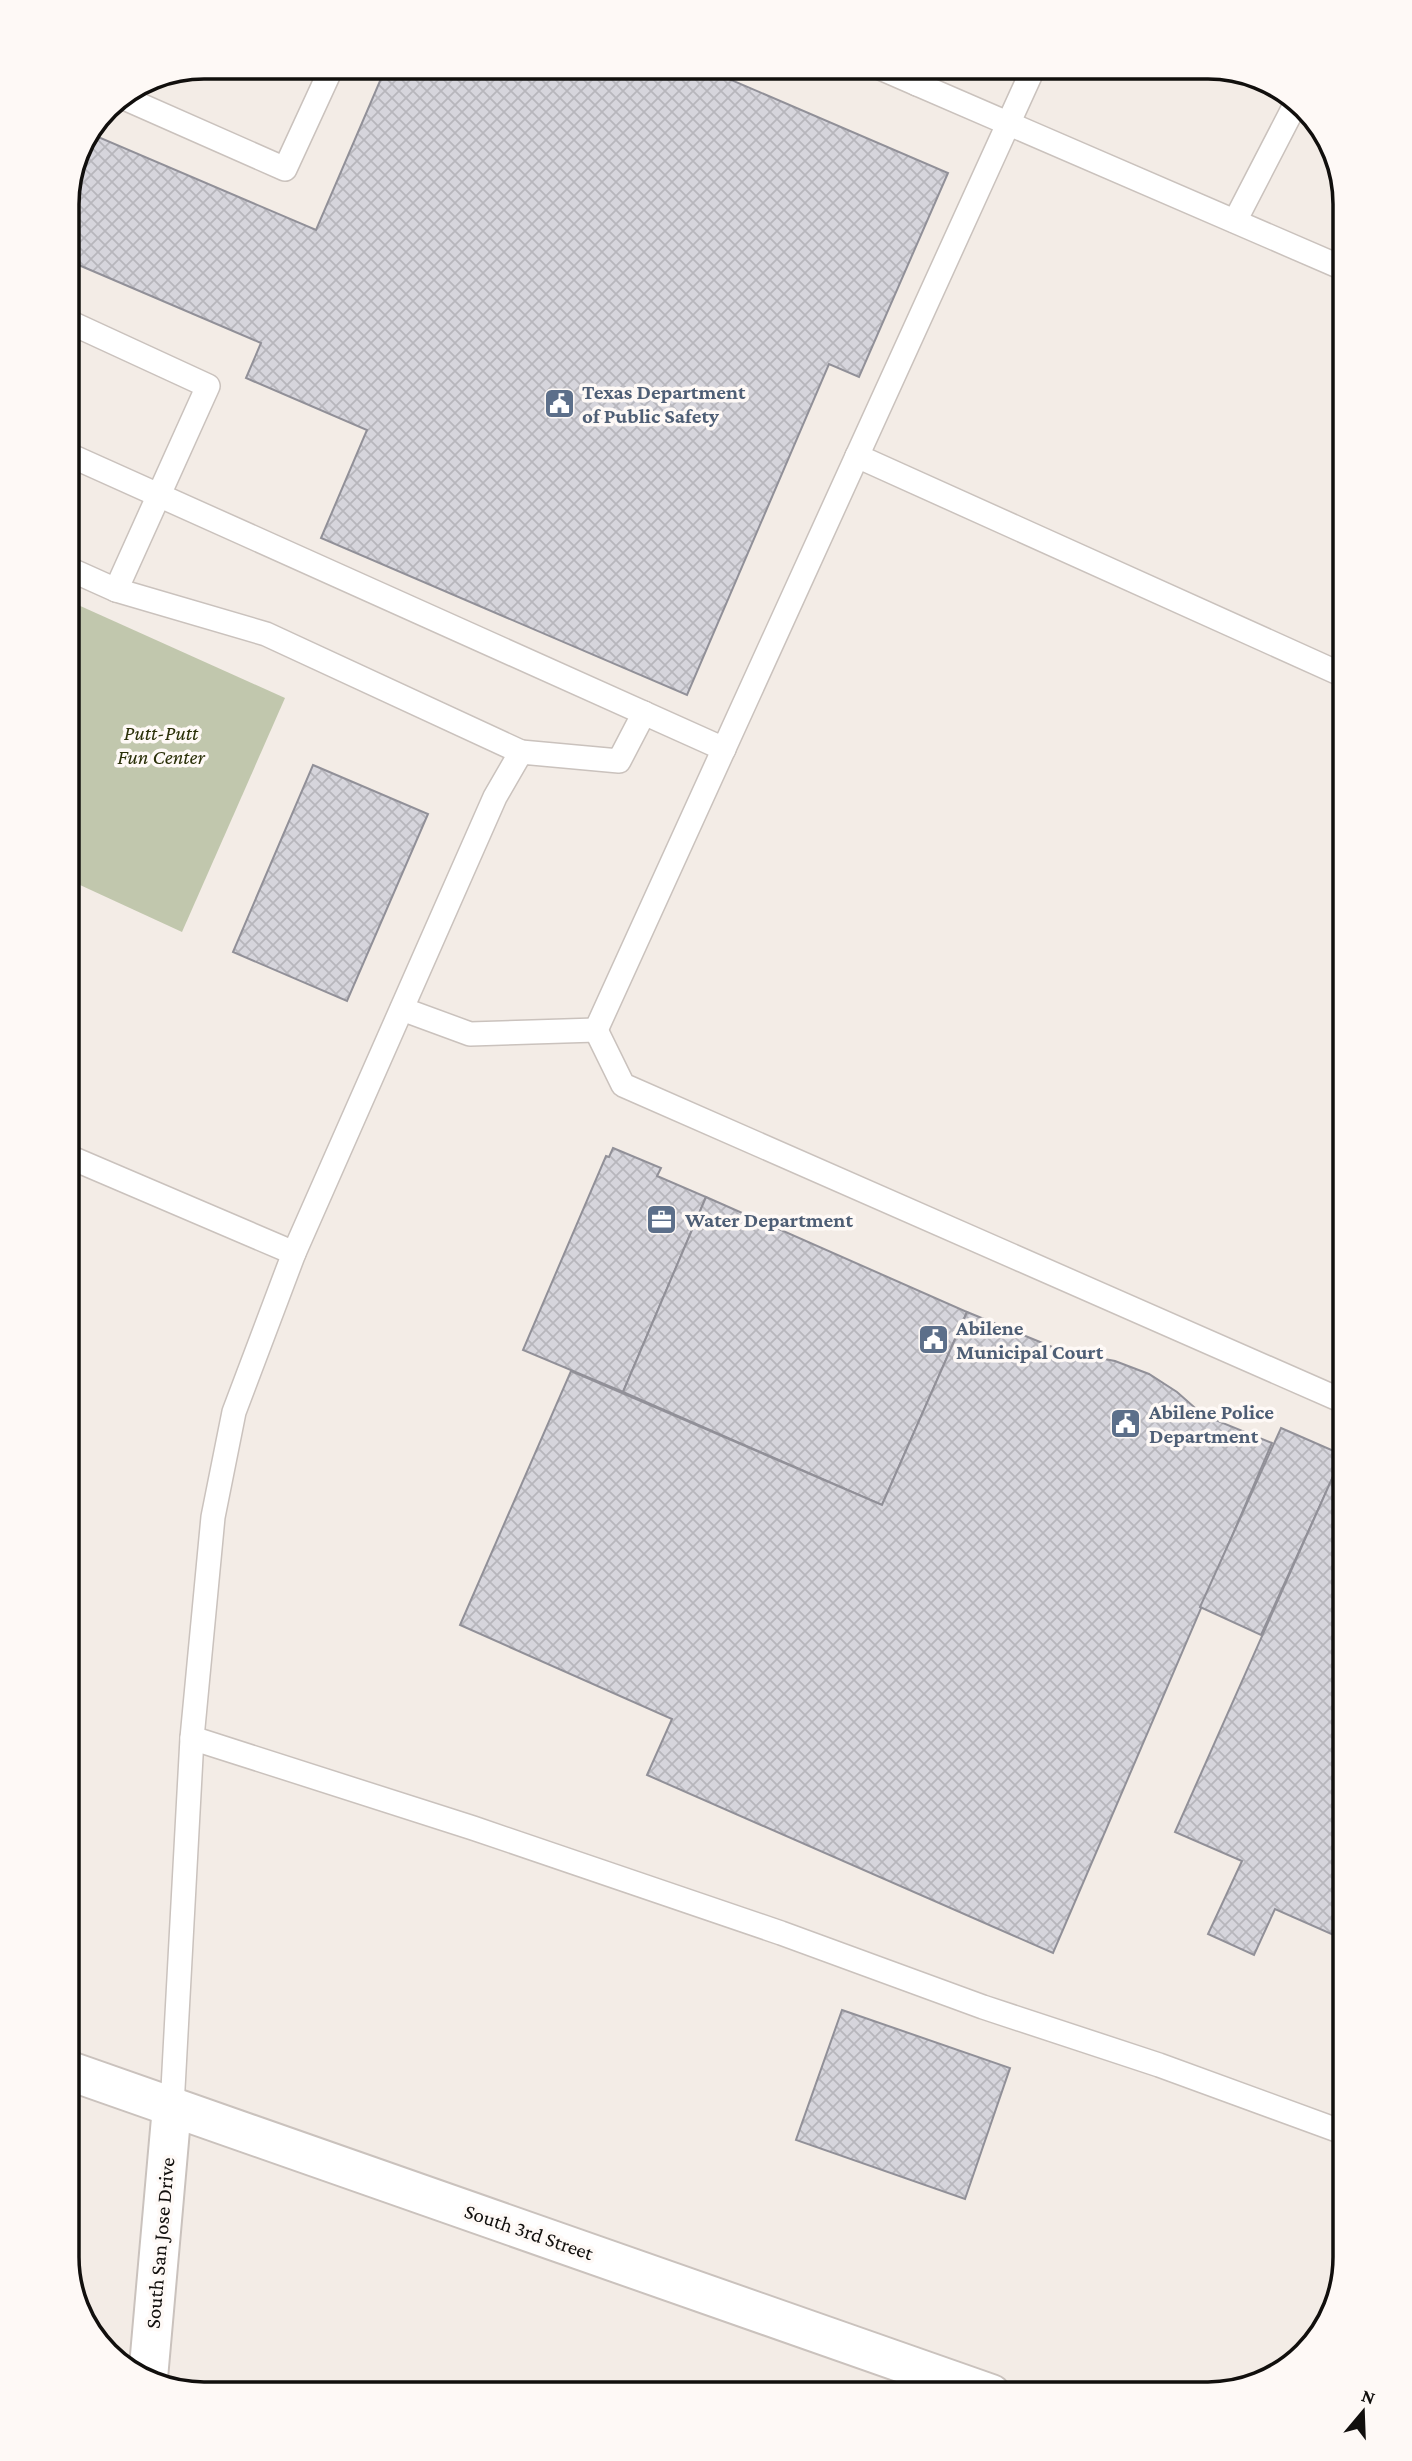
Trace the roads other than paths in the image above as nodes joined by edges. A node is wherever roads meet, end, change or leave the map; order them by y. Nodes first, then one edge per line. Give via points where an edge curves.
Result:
1 (325, 79) edge
2 (927, 79) edge
3 (1029, 79) edge
4 (133, 102) edge
5 (1292, 111) edge
6 (1009, 124) junction
7 (1235, 221) junction
8 (1333, 263) edge
9 (79, 327) edge
10 (858, 456) junction
11 (79, 459) edge
12 (158, 495) junction
13 (79, 573) edge
14 (116, 590) junction
15 (1333, 670) edge
16 (644, 713) junction
17 (724, 749) junction
18 (521, 752) junction
19 (402, 1009) junction
20 (596, 1030) junction
21 (79, 1161) edge
22 (294, 1253) junction
23 (1333, 1396) edge
24 (192, 1738) junction
25 (79, 2075) edge
26 (172, 2107) junction
27 (1333, 2128) edge
28 (149, 2369) edge
29 (953, 2382) edge

1 - 4 lane via 285,169
2 - 6 lane
3 - 6 lane
5 - 7 lane
6 - 7 lane
6 - 10 lane
7 - 8 lane
9 - 12 lane via 208,386
10 - 15 lane
10 - 17 lane
11 - 12 lane
12 - 14 lane
12 - 16 lane
13 - 14 lane
14 - 18 lane via 265,634
16 - 17 lane
16 - 18 lane via 619,761
17 - 20 lane
18 - 19 lane via 495,797
19 - 20 lane via 470,1034
19 - 22 lane
20 - 23 lane via 622,1085
21 - 22 lane
22 - 24 lane via 234,1412 213,1517
24 - 26 lane
24 - 27 lane via 730,1915
25 - 26 street, South 3rd Street
26 - 28 street, South San Jose Drive
26 - 29 street, South 3rd Street

